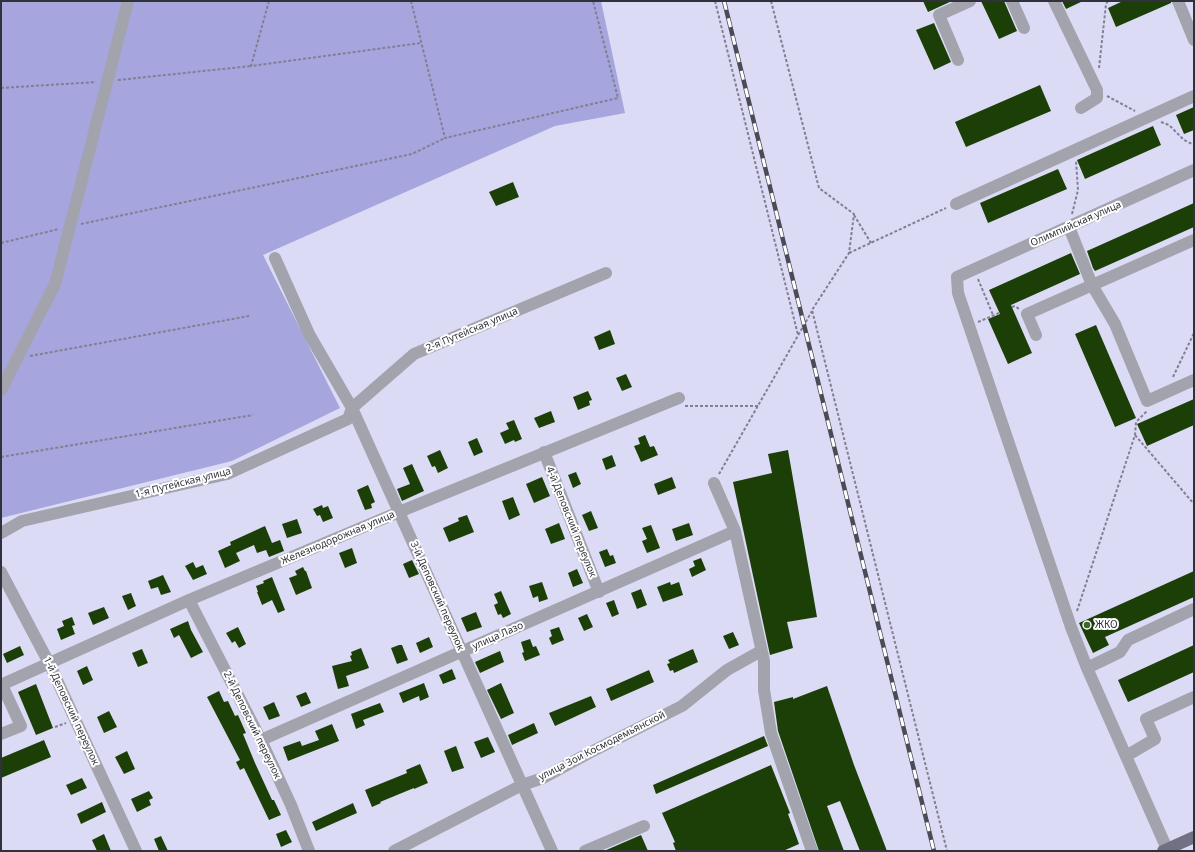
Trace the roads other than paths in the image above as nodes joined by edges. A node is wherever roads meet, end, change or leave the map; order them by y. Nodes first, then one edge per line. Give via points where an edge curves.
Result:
1 (128, 1) edge
2 (970, 1) edge
3 (1012, 1) edge
4 (1054, 1) edge
5 (1178, 1) edge
6 (1024, 28) dead end
7 (1194, 40) edge
8 (958, 60) dead end
9 (1194, 96) edge
10 (1081, 108) dead end
11 (1194, 170) edge
12 (956, 204) road end
13 (1069, 227) junction
14 (1194, 240) edge
15 (275, 258) dead end
16 (606, 273) dead end
17 (1092, 284) junction
18 (1036, 335) dead end
19 (1194, 380) edge
20 (1, 390) edge
21 (679, 398) road end
22 (352, 408) junction
23 (544, 452) junction
24 (714, 483) road end
25 (399, 512) junction
26 (735, 531) junction
27 (1, 533) edge
28 (1, 572) edge
29 (599, 592) junction
30 (189, 600) junction
31 (1194, 610) edge
32 (761, 651) junction
33 (462, 652) junction
34 (49, 663) junction
35 (1087, 668) junction
36 (2, 685) edge
37 (1194, 697) edge
38 (1, 734) edge
39 (261, 740) junction
40 (1126, 756) junction
41 (522, 785) junction
42 (644, 826) dead end
43 (1194, 837) edge
44 (1165, 850) edge
45 (136, 851) edge
46 (309, 851) edge
47 (394, 851) edge
48 (552, 851) edge
49 (585, 851) edge
50 (812, 851) edge

1 - 20 street via 55,284
2 - 8 street via 939,15
3 - 6 street
4 - 10 street via 1097,90 1097,98
5 - 7 street
9 - 12 street
11 - 13 street, Олимпийская улица
13 - 17 street
13 - 35 street, Олимпийская улица via 957,277 958,293
14 - 17 street
15 - 22 street, 3-й Деповский переулок via 309,334
16 - 22 street, 2-я Путейская улица via 414,354
17 - 18 street via 1027,314
17 - 19 street via 1114,324 1147,401
21 - 23 street, Железнодорожная улица
22 - 25 street, 3-й Деповский переулок
22 - 27 street, 1-я Путейская улица via 348,419 227,474 22,521
23 - 25 street, Железнодорожная улица
23 - 29 street, 4-й Деповский переулок
24 - 26 street
25 - 30 street, Железнодорожная улица
25 - 33 street, 3-й Деповский переулок
26 - 29 street, улица Лазо
26 - 32 street
28 - 34 street, 1-й Деповский переулок
29 - 33 street, улица Лазо
30 - 34 street, Железнодорожная улица
30 - 39 street, 2-й Деповский переулок
31 - 35 street via 1128,640 1120,652
32 - 41 street, улица Зои Космодемьянской via 727,670 682,706 543,778
32 - 50 street via 771,732
33 - 39 street, улица Лазо
33 - 41 street, 3-й Деповский переулок
34 - 36 street, Железнодорожная улица
34 - 45 street, 1-й Деповский переулок
35 - 40 street
36 - 38 street via 21,726
37 - 40 street via 1146,719 1155,739
39 - 46 street, 2-й Деповский переулок
40 - 44 street
41 - 47 street, улица Зои Космодемьянской
41 - 48 street, 3-й Деповский переулок
42 - 49 street
43 - 44 main road

